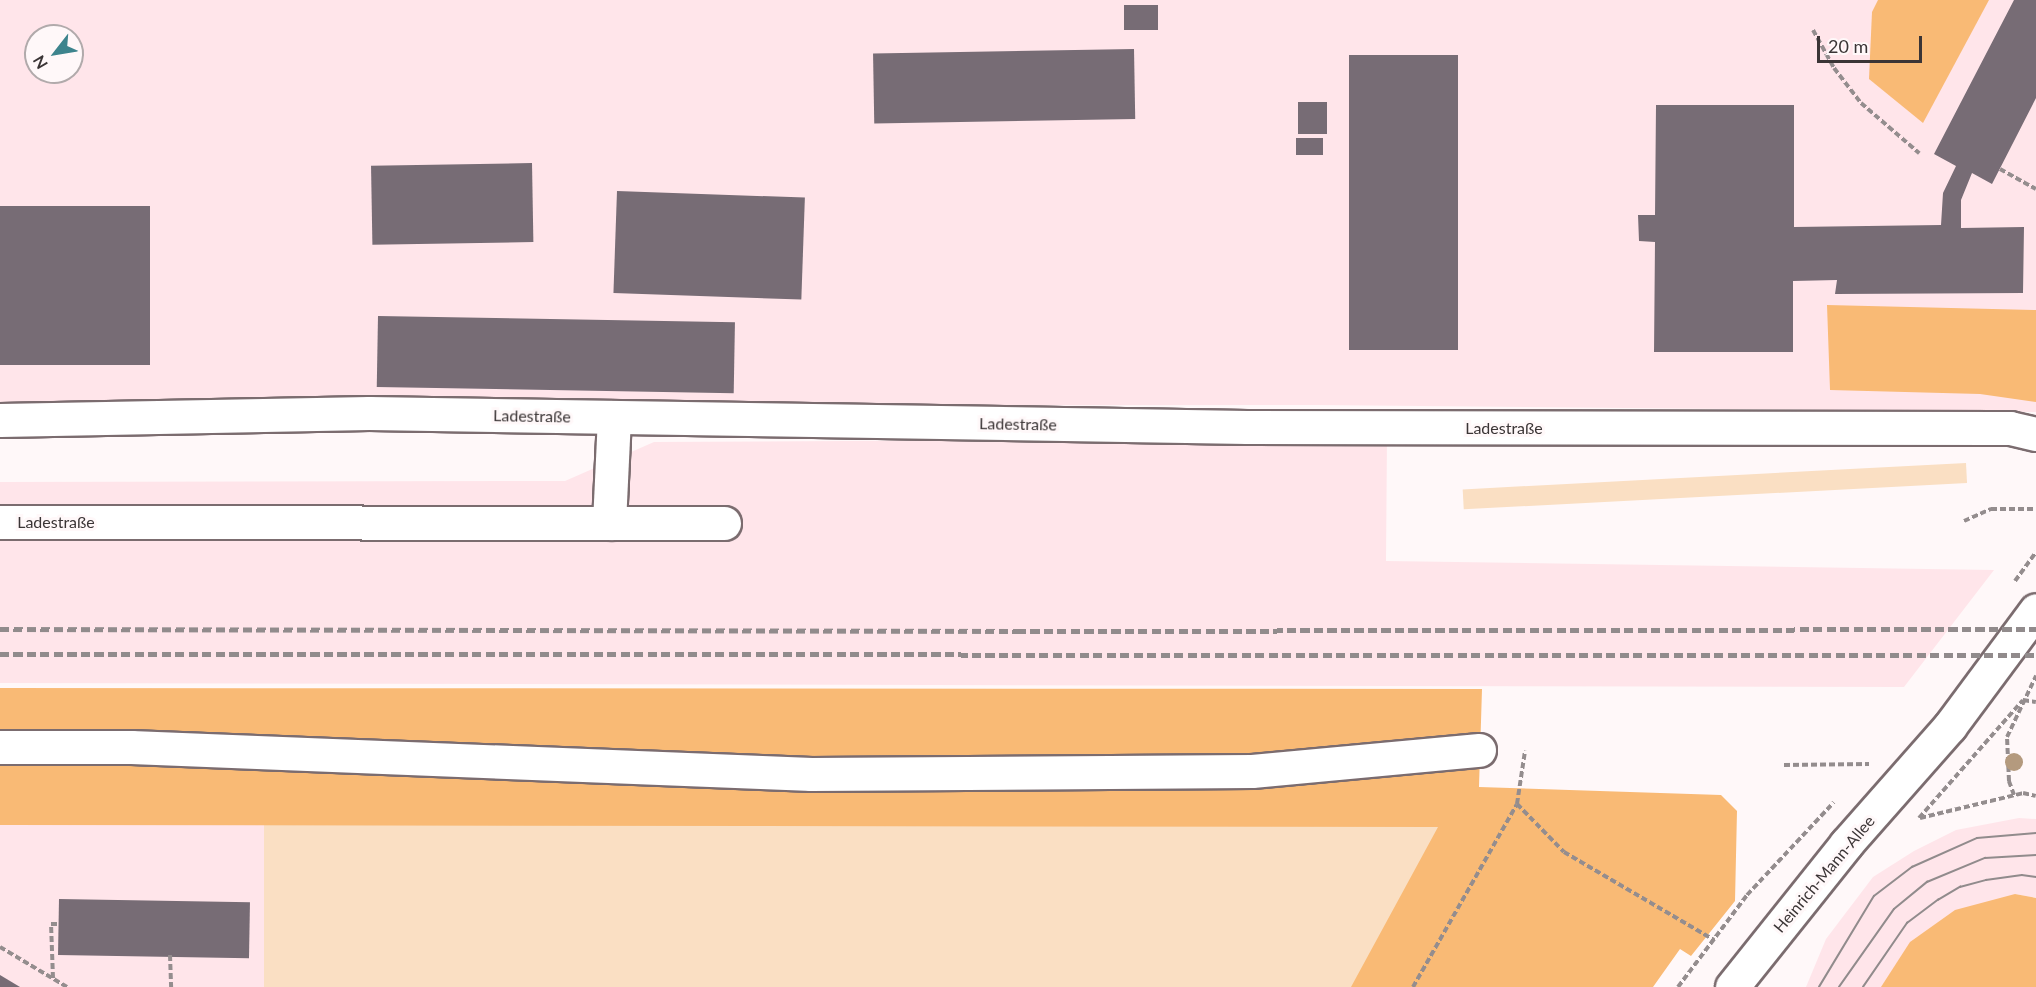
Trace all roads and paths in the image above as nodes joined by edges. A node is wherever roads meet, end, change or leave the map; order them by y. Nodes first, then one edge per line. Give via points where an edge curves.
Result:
1 (1813, 30) dead end
2 (1919, 153) dead end
3 (2000, 169) dead end
4 (2036, 189) edge
5 (614, 417) junction
6 (0, 420) edge
7 (2036, 434) edge
8 (2036, 509) edge
9 (1964, 521) dead end
10 (0, 522) edge
11 (609, 523) junction
12 (724, 523) dead end
13 (2036, 610) edge
14 (2036, 676) edge
15 (2023, 700) junction
16 (2036, 702) edge
17 (0, 747) edge
18 (1479, 750) dead end
19 (1525, 751) dead end
20 (1784, 765) dead end
21 (1862, 772) dead end
22 (2014, 795) junction
23 (2036, 796) edge
24 (1838, 797) dead end
25 (1517, 804) junction
26 (59, 924) dead end
27 (1714, 940) junction
28 (0, 947) edge
29 (170, 955) dead end
30 (53, 979) junction
31 (67, 987) edge
32 (171, 987) edge
33 (1413, 987) edge
34 (1678, 987) edge
35 (1732, 987) edge

1 - 2 path via 1834,68 1861,103
3 - 4 path
5 - 6 street, Ladestraße via 369,413
5 - 7 street, Ladestraße via 1265,428 2010,428
5 - 11 street
8 - 9 path via 1992,509
10 - 11 street, Ladestraße
11 - 12 street, Ladestraße
13 - 35 street, Heinrich-Mann-Allee via 1920,763 1846,844
14 - 15 path
15 - 16 path
15 - 22 path via 2007,737 2009,781
15 - 22 path via 1919,818
17 - 18 street via 131,747 811,774 1251,771
19 - 25 path
20 - 21 path via 1870,764
22 - 23 path
24 - 27 path via 1779,858
25 - 27 path via 1564,852
25 - 33 path
26 - 30 path via 51,924
27 - 34 path
28 - 30 path
29 - 32 path
30 - 31 path

